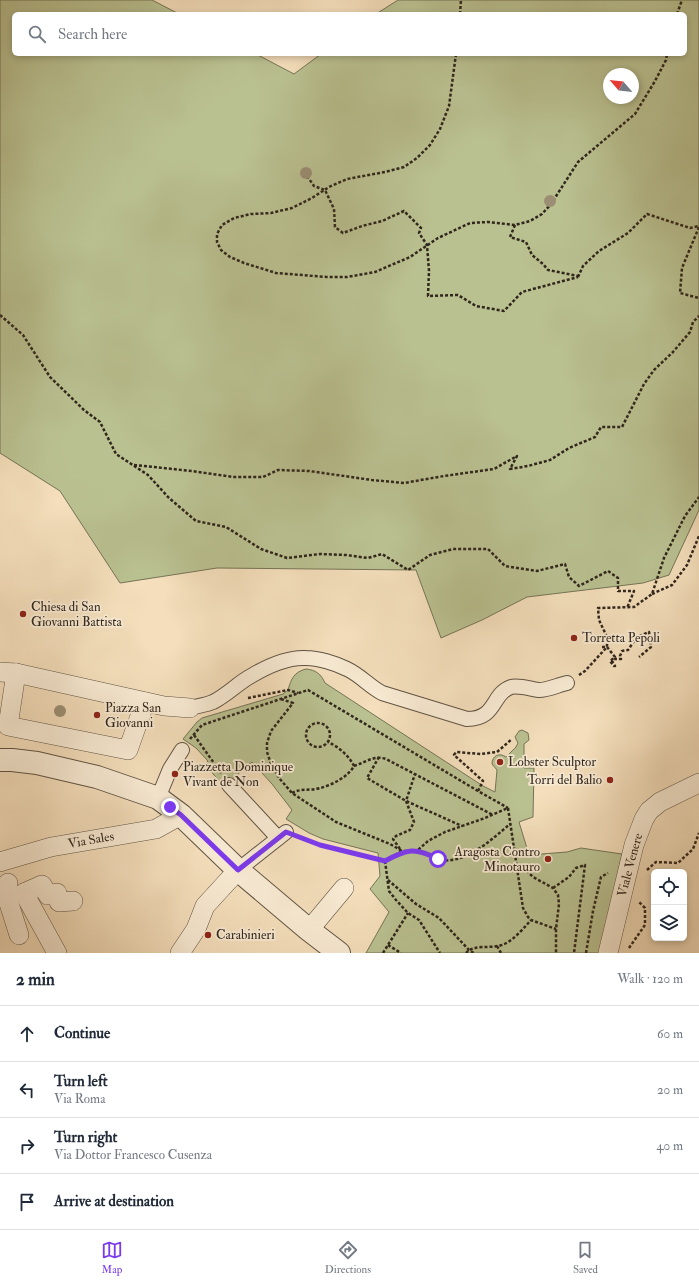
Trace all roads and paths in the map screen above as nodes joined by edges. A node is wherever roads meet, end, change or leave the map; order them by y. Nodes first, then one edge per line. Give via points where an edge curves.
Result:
1 (461, 0) edge
2 (682, 0) edge
3 (460, 12) edge
4 (678, 12) edge
5 (456, 56) edge
6 (667, 56) edge
7 (307, 176) dead end
8 (325, 190) junction
9 (515, 225) junction
10 (699, 226) edge
11 (427, 245) junction
12 (578, 277) junction
13 (699, 298) edge
14 (0, 315) edge
15 (699, 316) edge
16 (133, 465) junction
17 (699, 497) edge
18 (699, 536) edge
19 (652, 594) junction
20 (627, 608) junction
21 (602, 647) dead end
22 (607, 647) junction
23 (639, 657) dead end
24 (6, 672) edge
25 (567, 683) joint
26 (281, 699) junction
27 (145, 702) junction
28 (190, 708) joint
29 (194, 735) junction
30 (512, 739) dead end
31 (328, 742) junction
32 (182, 750) joint
33 (379, 757) junction
34 (0, 760) edge
35 (354, 766) junction
36 (415, 774) junction
37 (699, 783) edge
38 (229, 785) joint
39 (478, 792) junction
40 (292, 793) junction
41 (158, 798) junction
42 (406, 801) junction
43 (508, 808) junction
44 (181, 815) junction
45 (493, 815) junction
46 (510, 824) junction
47 (462, 826) junction
48 (699, 833) edge
49 (282, 835) junction
50 (417, 851) junction
51 (402, 852) junction
52 (385, 861) junction
53 (0, 862) edge
54 (517, 868) junction
55 (238, 870) junction
56 (636, 872) junction
57 (388, 880) junction
58 (16, 888) junction
59 (344, 888) dead end
60 (553, 888) junction
61 (635, 899) dead end
62 (73, 901) dead end
63 (408, 913) junction
64 (531, 920) junction
65 (309, 930) junction
66 (556, 930) junction
67 (19, 935) dead end
68 (53, 945) edge
69 (388, 945) junction
70 (497, 946) junction
71 (469, 950) junction
72 (180, 953) edge
73 (339, 953) edge
74 (383, 953) edge
75 (401, 953) edge
76 (440, 953) edge
77 (466, 953) edge
78 (474, 953) edge
79 (501, 953) edge
80 (556, 953) edge
81 (574, 953) edge
82 (586, 953) edge
83 (608, 953) edge
84 (625, 953) edge

1 - 3 path
2 - 4 path
5 - 8 path via 449,106 430,145 404,166 347,179
6 - 9 path via 635,114 578,162 542,214
7 - 8 path via 314,186
8 - 11 path via 334,209 336,227 343,234 404,211 421,228 419,233
8 - 11 path via 292,208 271,214 251,214 234,218 222,225 217,234 221,250 244,263 276,273 346,277 375,272 410,257
9 - 11 path via 470,223
9 - 12 path via 510,237 526,242 532,255 548,270
10 - 12 path via 690,228 647,214 628,232 599,251 583,266
10 - 13 path via 682,268 680,293
11 - 12 path via 428,296 458,295 476,306 504,310 522,292
14 - 16 path via 23,335 50,377 100,422 116,454
15 - 16 path via 693,322 690,332 644,384 622,426 601,426 595,437 569,448 550,460 528,466 510,469 517,456 494,469 404,483 309,471 278,470 263,477 233,477
16 - 20 path via 148,475 169,498 196,521 226,527 261,549 287,558 320,554 368,558 382,554 408,570 430,555 453,549 488,550 505,566 537,571 565,564 569,577 579,586 608,571 618,578 618,591 634,592
17 - 19 path via 685,516 664,558
18 - 19 path via 687,565 672,585
19 - 20 path via 634,607
20 - 22 path via 598,608 599,620 607,637
21 - 22 path
22 - 23 path via 614,658 610,661 615,666 612,661 621,659 622,651 628,650 637,637 649,632 651,647
22 - 25 path via 586,671
24 - 27 street
24 - 27 street via 8,726 128,750
25 - 28 street via 541,690 512,687 503,692 483,716 468,719 382,693 345,668 306,658 273,666 251,676 212,702
26 - 29 path via 202,725
26 - 39 path via 308,690
26 - 40 path via 293,703 271,731 267,743 268,752 279,778
27 - 28 street
29 - 32 path
29 - 38 path
30 - 39 path via 497,752 456,752 454,755 483,781
31 - 31 path via 331,736 329,729 317,722 311,724 306,737 309,743 315,747
31 - 35 path via 351,760
32 - 41 street via 170,769
33 - 35 path
33 - 36 path
33 - 42 path via 368,778
34 - 41 street via 37,763 97,777
35 - 40 path via 346,777 319,788
36 - 42 path
36 - 45 path
37 - 56 street, Viale Venere via 660,802 649,811 638,833
38 - 49 street
39 - 43 path
40 - 51 path via 336,822 390,844
41 - 44 street
42 - 47 path
42 - 51 path via 414,822 410,830 393,839
43 - 45 path
43 - 46 path
44 - 53 street, Via Sales via 156,829 51,847
44 - 55 street
45 - 47 path
46 - 50 path via 474,852 462,858 448,861
46 - 54 path
47 - 50 path via 428,841
48 - 56 path via 693,849 678,863 656,862
49 - 52 path
49 - 55 street
50 - 51 path
51 - 52 path
52 - 57 path
53 - 58 street
54 - 60 path via 526,870
54 - 64 path via 523,908
55 - 65 street
55 - 72 street via 205,906 196,929
56 - 82 path via 611,871 601,877
56 - 83 street, Viale Venere
57 - 63 path via 389,891
57 - 71 path via 416,904 440,918
58 - 62 street via 42,885 48,895 57,893 59,902
58 - 67 street via 7,897
58 - 68 street
59 - 65 street
60 - 66 path via 558,895 559,904
60 - 81 path via 569,877 576,868 585,865
61 - 84 path via 645,908 645,924
63 - 69 path
63 - 76 path via 419,920
64 - 66 path
64 - 70 path via 511,940
65 - 73 street
66 - 80 path
69 - 74 path
69 - 75 path
70 - 71 path via 475,947
70 - 79 path
71 - 77 path
71 - 78 path

